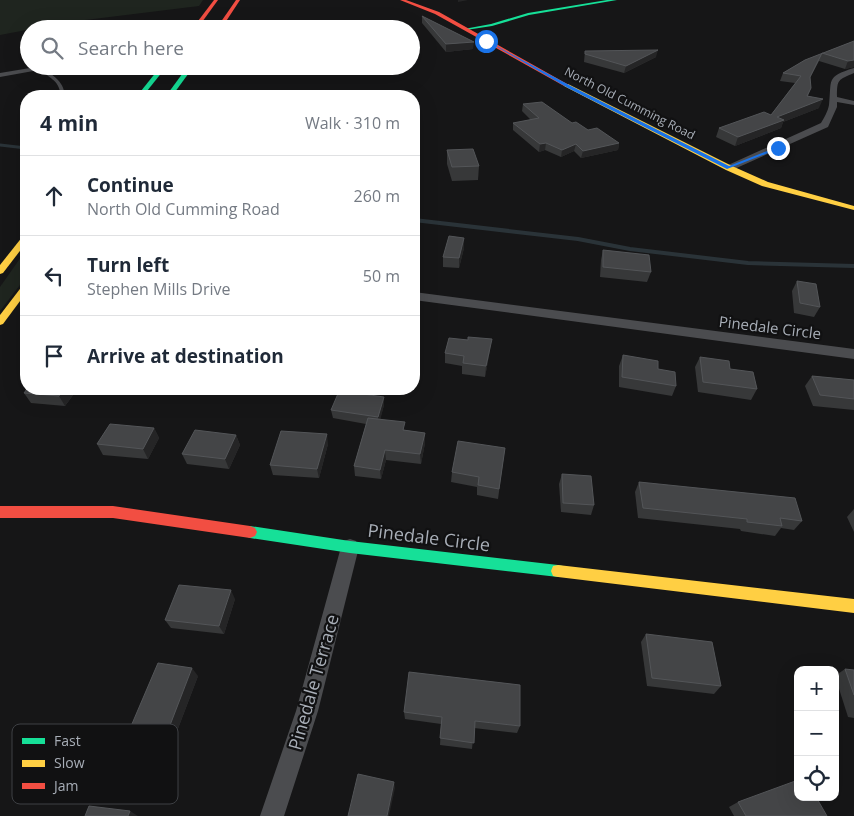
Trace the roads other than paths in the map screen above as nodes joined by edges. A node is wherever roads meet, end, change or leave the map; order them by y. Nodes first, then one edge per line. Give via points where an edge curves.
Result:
1 (216, 0) edge
2 (238, 0) edge
3 (402, 0) edge
4 (615, 0) edge
5 (201, 20) edge
6 (224, 20) edge
7 (466, 29) junction
8 (854, 70) edge
9 (20, 72) edge
10 (0, 75) edge
11 (51, 75) edge
12 (157, 75) edge
13 (184, 75) edge
14 (62, 90) edge
15 (145, 90) edge
16 (173, 90) edge
17 (833, 99) junction
18 (854, 103) edge
19 (729, 168) junction
20 (854, 208) edge
21 (20, 245) edge
22 (1, 269) edge
23 (20, 295) edge
24 (420, 297) edge
25 (0, 322) edge
26 (854, 354) edge
27 (0, 512) edge
28 (350, 546) junction
29 (854, 606) edge
30 (272, 816) edge

1 - 5 main road
2 - 6 main road
3 - 7 main road, North Old Cumming Road via 437,13
4 - 7 main road via 528,14
7 - 19 main road, North Old Cumming Road via 569,87
8 - 17 street via 836,78
9 - 10 street
11 - 14 lane via 59,81
12 - 15 main road
13 - 16 main road
17 - 18 street
17 - 19 street via 825,126
19 - 20 main road, North Old Cumming Road via 765,184
21 - 22 main road
23 - 25 main road
24 - 26 street, Pinedale Circle
27 - 28 main road, Pinedale Circle via 113,512
28 - 29 main road, Pinedale Circle
28 - 30 street, Pinedale Terrace via 308,710

